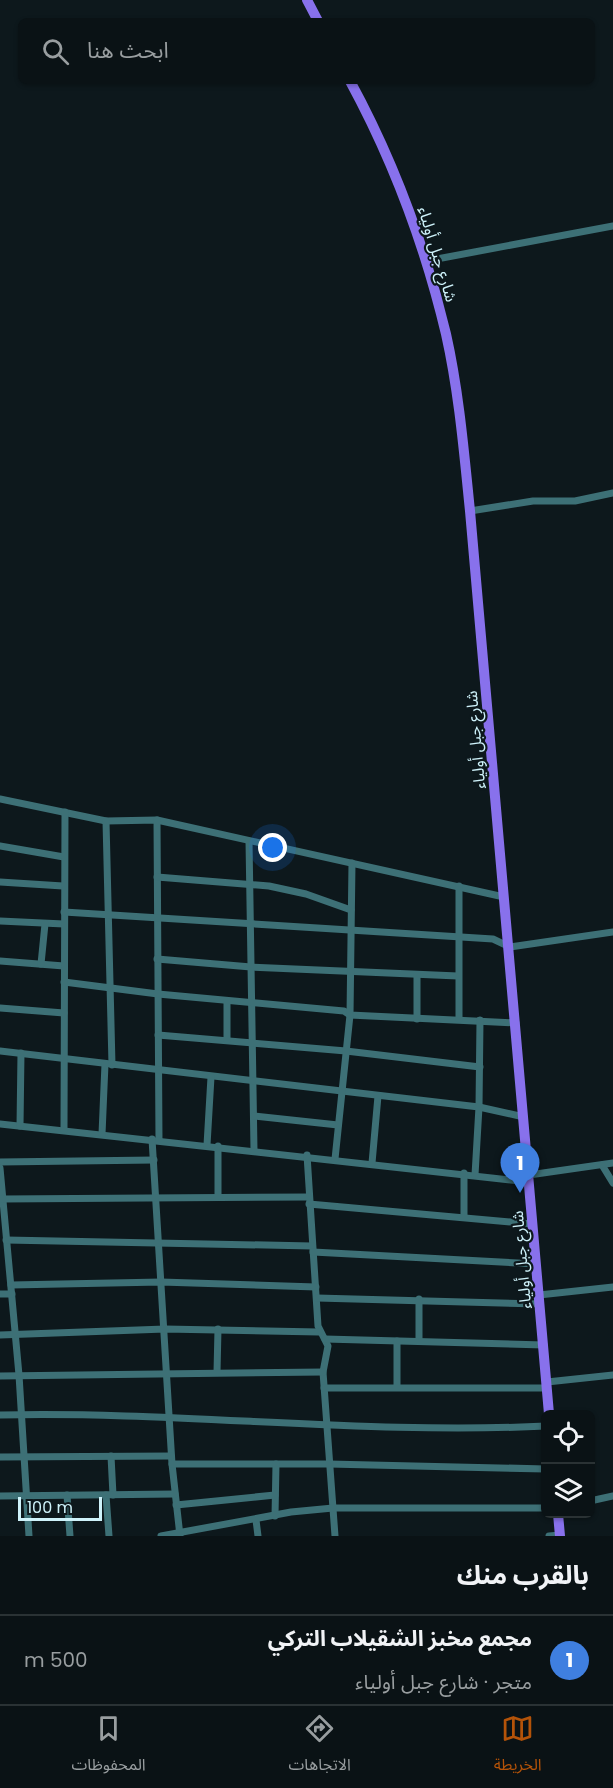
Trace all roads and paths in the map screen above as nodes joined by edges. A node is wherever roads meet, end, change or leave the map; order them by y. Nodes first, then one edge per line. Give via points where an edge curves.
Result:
1 (307, 0) edge
2 (316, 18) edge
3 (352, 84) edge
4 (613, 226) edge
5 (426, 261) junction
6 (613, 493) edge
7 (470, 511) junction
8 (0, 799) edge
9 (65, 813) junction
10 (157, 819) junction
11 (106, 821) junction
12 (249, 841) junction
13 (0, 846) edge
14 (64, 857) junction
15 (352, 863) junction
16 (157, 877) junction
17 (0, 882) edge
18 (63, 886) junction
19 (251, 886) junction
20 (459, 886) junction
21 (504, 897) junction
22 (351, 910) junction
23 (64, 912) junction
24 (107, 912) junction
25 (158, 916) junction
26 (0, 921) edge
27 (45, 924) junction
28 (64, 924) junction
29 (251, 926) junction
30 (352, 932) junction
31 (613, 932) edge
32 (458, 938) junction
33 (510, 947) junction
34 (158, 959) junction
35 (0, 961) edge
36 (41, 964) junction
37 (64, 966) junction
38 (251, 967) junction
39 (351, 972) junction
40 (417, 975) junction
41 (458, 976) junction
42 (64, 982) junction
43 (110, 986) junction
44 (158, 994) junction
45 (227, 1001) junction
46 (252, 1003) junction
47 (0, 1008) edge
48 (64, 1013) junction
49 (350, 1015) junction
50 (417, 1019) junction
51 (459, 1019) junction
52 (480, 1020) junction
53 (516, 1023) junction
54 (158, 1035) junction
55 (227, 1040) junction
56 (253, 1042) junction
57 (346, 1051) junction
58 (0, 1052) edge
59 (21, 1053) junction
60 (64, 1059) junction
61 (108, 1065) junction
62 (480, 1067) junction
63 (159, 1071) junction
64 (211, 1077) junction
65 (254, 1081) junction
66 (342, 1092) junction
67 (378, 1096) junction
68 (479, 1107) junction
69 (254, 1116) junction
70 (524, 1117) junction
71 (0, 1124) edge
72 (338, 1125) junction
73 (20, 1126) junction
74 (64, 1130) junction
75 (102, 1134) junction
76 (156, 1139) junction
77 (207, 1145) junction
78 (218, 1146) junction
79 (254, 1150) junction
80 (307, 1155) junction
81 (334, 1159) junction
82 (154, 1160) junction
83 (0, 1162) edge
84 (372, 1163) junction
85 (613, 1163) edge
86 (602, 1165) junction
87 (0, 1168) edge
88 (464, 1173) junction
89 (0, 1175) edge
90 (475, 1175) junction
91 (529, 1179) junction
92 (613, 1183) edge
93 (156, 1196) junction
94 (218, 1197) junction
95 (2, 1199) junction
96 (308, 1200) junction
97 (2, 1216) edge
98 (464, 1216) junction
99 (533, 1224) junction
100 (6, 1239) junction
101 (158, 1243) junction
102 (312, 1249) junction
103 (4, 1257) edge
104 (537, 1264) junction
105 (161, 1282) junction
106 (11, 1285) junction
107 (316, 1287) junction
108 (613, 1287) edge
109 (0, 1294) edge
110 (12, 1294) junction
111 (317, 1298) junction
112 (418, 1299) junction
113 (539, 1299) junction
114 (165, 1329) junction
115 (218, 1329) junction
116 (319, 1332) junction
117 (15, 1334) junction
118 (0, 1335) edge
119 (325, 1340) junction
120 (397, 1341) junction
121 (419, 1341) junction
122 (544, 1345) junction
123 (166, 1372) junction
124 (217, 1372) junction
125 (323, 1372) junction
126 (19, 1375) junction
127 (613, 1375) edge
128 (0, 1376) edge
129 (547, 1385) junction
130 (397, 1387) junction
131 (324, 1388) junction
132 (549, 1410) edge
133 (0, 1415) edge
134 (21, 1415) junction
135 (168, 1418) junction
136 (326, 1424) junction
137 (541, 1426) edge
138 (0, 1456) edge
139 (23, 1456) junction
140 (111, 1456) junction
141 (171, 1456) junction
142 (172, 1464) junction
143 (276, 1464) junction
144 (329, 1464) junction
145 (541, 1469) edge
146 (175, 1494) junction
147 (67, 1495) junction
148 (109, 1495) junction
149 (275, 1495) junction
150 (0, 1496) edge
151 (26, 1496) junction
152 (613, 1496) edge
153 (595, 1500) edge
154 (176, 1505) junction
155 (333, 1508) junction
156 (541, 1508) edge
157 (275, 1516) junction
158 (558, 1518) edge
159 (256, 1520) junction
160 (180, 1534) edge
161 (29, 1536) edge
162 (70, 1536) edge
163 (109, 1536) edge
164 (161, 1536) edge
165 (258, 1536) edge
166 (335, 1536) edge
167 (549, 1536) edge
168 (560, 1536) edge

1 - 2 highway
3 - 5 highway, شارع جبل أولياء via 384,150
4 - 5 street
5 - 7 highway, شارع جبل أولياء via 452,365
6 - 7 street via 575,501 533,501
7 - 21 highway, شارع جبل أولياء
8 - 9 street
9 - 11 street
9 - 14 street
10 - 11 street
10 - 12 street
10 - 16 street
11 - 24 street
12 - 15 street
12 - 19 street
13 - 14 street
14 - 18 street
15 - 20 street
15 - 22 street
16 - 19 street
16 - 25 street
17 - 18 street
18 - 23 street
19 - 22 street via 306,894
19 - 29 street
20 - 21 street
20 - 32 street
21 - 33 highway, شارع جبل أولياء
22 - 30 street
23 - 24 street
23 - 28 street
24 - 25 street
24 - 43 street
25 - 29 street
25 - 34 street
26 - 27 street
27 - 28 street
27 - 36 street
28 - 37 street
29 - 30 street
29 - 38 street
30 - 32 street
30 - 39 street
31 - 33 street
32 - 33 street via 493,939
32 - 41 street
33 - 53 highway, شارع جبل أولياء
34 - 38 street
34 - 44 street
35 - 36 street
36 - 37 street
37 - 42 street
38 - 39 street
38 - 46 street
39 - 40 street
39 - 49 street
40 - 41 street
40 - 50 street
41 - 51 street
42 - 43 street
42 - 48 street
43 - 44 street
43 - 61 street
44 - 45 street
44 - 54 street
45 - 46 street
45 - 55 street
46 - 49 street via 344,1011
46 - 56 street
47 - 48 street
48 - 60 street
49 - 50 street
49 - 57 street
50 - 51 street
51 - 52 street
52 - 53 street
52 - 62 street
53 - 70 highway, شارع جبل أولياء
54 - 55 street
54 - 63 street
55 - 56 street
56 - 57 street
56 - 65 street
57 - 62 street
57 - 66 street
58 - 59 street
59 - 60 street
59 - 73 street
60 - 61 street
60 - 74 street
61 - 63 street
61 - 75 street
62 - 68 street
63 - 64 street
63 - 76 street
64 - 65 street
64 - 77 street
65 - 66 street
65 - 69 street
66 - 67 street
66 - 72 street
67 - 68 street
67 - 84 street
68 - 70 street
68 - 90 street
69 - 72 street
69 - 79 street
70 - 91 highway, شارع جبل أولياء
71 - 73 street
72 - 81 street
73 - 74 street
74 - 75 street
75 - 76 street
76 - 77 street
76 - 82 street
77 - 78 street
78 - 79 street
78 - 94 street
79 - 80 street
80 - 81 street
80 - 96 street
81 - 84 street
82 - 83 street
82 - 93 street
84 - 88 street
85 - 86 street
86 - 91 street
86 - 92 street
87 - 89 street
88 - 90 street
88 - 98 street
89 - 95 street
90 - 91 street
91 - 99 highway, شارع جبل أولياء
93 - 94 street
93 - 95 street
93 - 101 street
94 - 96 street
95 - 97 street
96 - 98 street
96 - 102 street
97 - 100 street
98 - 99 street
99 - 104 highway, شارع جبل أولياء
100 - 101 street
100 - 103 street
101 - 102 street
101 - 105 street
102 - 104 street
102 - 107 street
103 - 106 street
104 - 113 highway, شارع جبل أولياء
105 - 106 street
105 - 107 street
105 - 114 street
106 - 110 street
107 - 111 street
108 - 113 street
109 - 110 street
110 - 117 street
111 - 112 street
111 - 116 street
112 - 113 street
112 - 121 street
113 - 122 highway, شارع جبل أولياء
114 - 115 street
114 - 117 street
114 - 123 street
115 - 116 street
115 - 124 street
116 - 119 street
117 - 118 street
117 - 126 street
119 - 120 street
119 - 125 street via 328,1348
120 - 121 street
120 - 130 street
121 - 122 street
122 - 129 highway, شارع جبل أولياء
123 - 124 street
123 - 126 street
123 - 135 street
124 - 125 street
125 - 131 street
126 - 128 street
126 - 134 street
127 - 129 street
129 - 130 street
129 - 132 highway, شارع جبل أولياء
130 - 131 street
131 - 136 street
133 - 134 street
134 - 135 street
134 - 139 street
135 - 136 street
135 - 141 street
136 - 137 street
136 - 144 street
138 - 139 street
139 - 140 street
139 - 151 street
140 - 141 street
140 - 148 street
141 - 142 street
142 - 143 street
142 - 146 street
143 - 144 street
143 - 149 street
144 - 145 street
144 - 155 street
146 - 148 street
146 - 154 street
147 - 148 street
147 - 151 street
147 - 162 street
148 - 163 street
149 - 154 street
149 - 157 street
150 - 151 street
151 - 161 street
152 - 153 street
154 - 160 street
155 - 156 street
155 - 157 street
155 - 166 street
157 - 159 street
158 - 168 highway
159 - 160 street
159 - 165 street
160 - 164 street
167 - 168 street

